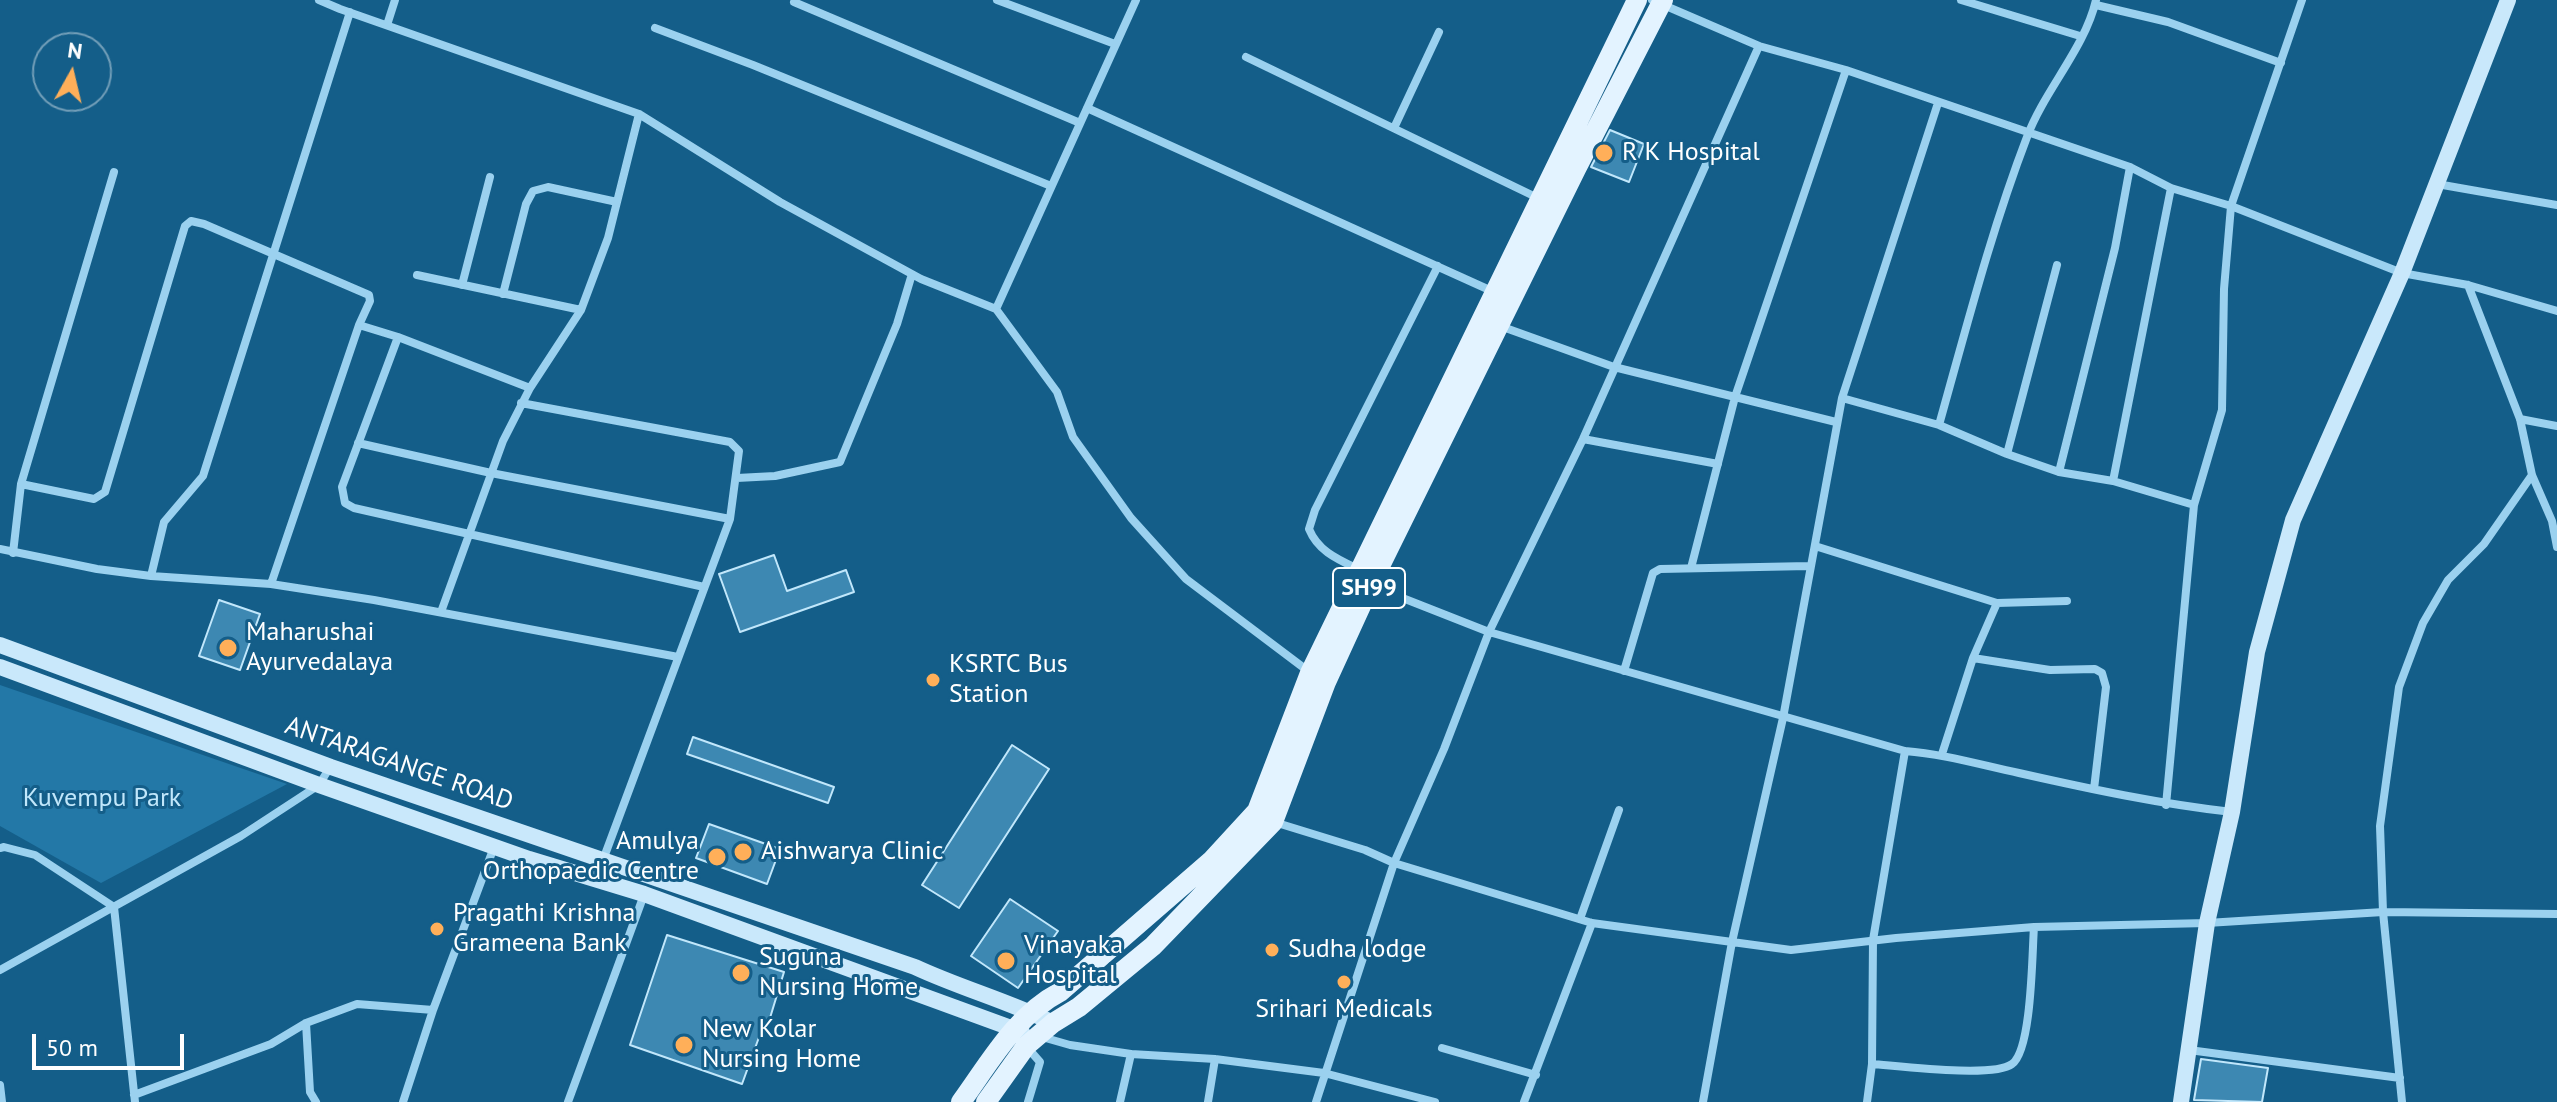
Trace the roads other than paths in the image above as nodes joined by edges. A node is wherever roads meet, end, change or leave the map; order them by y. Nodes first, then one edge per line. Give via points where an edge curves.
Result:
1 (319, 0) edge
2 (395, 0) edge
3 (997, 0) edge
4 (1136, 0) edge
5 (1637, 0) edge
6 (1961, 0) edge
7 (2302, 0) edge
8 (2508, 0) edge
9 (1659, 1) edge
10 (794, 2) edge
11 (2096, 2) edge
12 (350, 12) junction
13 (387, 25) junction
14 (655, 28) dead end
15 (1439, 32) dead end
16 (2080, 36) junction
17 (1115, 44) junction
18 (1759, 46) junction
19 (1246, 57) dead end
20 (2281, 63) junction
21 (1846, 70) junction
22 (1938, 103) junction
23 (1087, 108) junction
24 (639, 114) junction
25 (1080, 123) junction
26 (1394, 128) junction
27 (2028, 133) junction
28 (2130, 167) junction
29 (114, 172) dead end
30 (490, 177) dead end
31 (2437, 183) junction
32 (1051, 186) junction
33 (2171, 188) junction
34 (1540, 199) junction
35 (617, 202) junction
36 (2557, 205) edge
37 (2231, 206) junction
38 (275, 254) junction
39 (2057, 265) dead end
40 (1438, 266) junction
41 (2402, 273) junction
42 (912, 274) junction
43 (417, 275) dead end
44 (462, 285) junction
45 (2468, 285) junction
46 (1494, 292) junction
47 (503, 294) junction
48 (996, 309) junction
49 (2556, 309) edge
50 (581, 310) junction
51 (359, 325) junction
52 (1499, 326) junction
53 (398, 337) junction
54 (1614, 367) junction
55 (530, 388) junction
56 (1735, 397) junction
57 (1842, 398) junction
58 (521, 403) junction
59 (2520, 419) junction
60 (1836, 422) junction
61 (1939, 425) junction
62 (2557, 426) edge
63 (1583, 439) junction
64 (358, 443) junction
65 (2007, 454) junction
66 (1718, 464) junction
67 (2059, 472) junction
68 (491, 473) junction
69 (2532, 475) junction
70 (737, 478) junction
71 (2113, 481) junction
72 (21, 484) junction
73 (2194, 505) junction
74 (730, 519) junction
75 (468, 533) junction
76 (1815, 546) junction
77 (2557, 547) edge
78 (0, 549) edge
79 (13, 553) junction
80 (1809, 566) junction
81 (1691, 568) junction
82 (151, 576) junction
83 (1365, 578) junction
84 (271, 584) junction
85 (704, 587) junction
86 (2067, 601) dead end
87 (1997, 603) junction
88 (441, 612) junction
89 (1489, 632) junction
90 (0, 645) edge
91 (678, 657) junction
92 (1973, 658) junction
93 (0, 667) edge
94 (1624, 671) junction
95 (1318, 678) junction
96 (1783, 718) junction
97 (1905, 751) junction
98 (1942, 754) junction
99 (331, 767) junction
100 (319, 785) junction
101 (2094, 789) junction
102 (2166, 805) junction
103 (1619, 810) dead end
104 (2232, 812) junction
105 (1265, 816) junction
106 (495, 846) junction
107 (0, 848) edge
108 (602, 861) junction
109 (1394, 863) junction
110 (651, 876) junction
111 (644, 894) junction
112 (114, 907) junction
113 (2383, 912) junction
114 (2557, 914) edge
115 (1580, 919) junction
116 (1592, 923) junction
117 (2207, 923) junction
118 (2034, 927) junction
119 (1873, 940) junction
120 (1732, 942) junction
121 (0, 970) edge
122 (433, 1010) junction
123 (1033, 1013) junction
124 (306, 1023) junction
125 (1012, 1030) junction
126 (1039, 1035) junction
127 (1070, 1045) junction
128 (1442, 1048) dead end
129 (2188, 1050) junction
130 (1131, 1054) junction
131 (1215, 1059) junction
132 (1872, 1064) junction
133 (1324, 1073) junction
134 (1536, 1075) junction
135 (2400, 1078) junction
136 (0, 1085) edge
137 (135, 1099) edge
138 (2, 1102) edge
139 (316, 1102) edge
140 (403, 1102) edge
141 (568, 1102) edge
142 (961, 1102) edge
143 (986, 1102) edge
144 (1028, 1102) edge
145 (1120, 1102) edge
146 (1208, 1102) edge
147 (1316, 1102) edge
148 (1435, 1102) edge
149 (1524, 1102) edge
150 (1703, 1102) edge
151 (1867, 1102) edge
152 (2181, 1102) edge
153 (2402, 1102) edge

1 - 12 street
2 - 13 street
3 - 17 street
4 - 17 street
5 - 34 main road, SH99
6 - 16 street
7 - 20 street
8 - 31 street
9 - 18 street
9 - 52 main road, SH99
10 - 25 street
11 - 16 street
11 - 20 street
12 - 13 street
12 - 38 street
13 - 24 street
14 - 32 street
15 - 26 street
16 - 27 street
17 - 23 street
18 - 21 street
18 - 54 street
19 - 26 street
20 - 37 street
21 - 22 street
21 - 56 street
22 - 27 street
22 - 57 street
23 - 25 street
23 - 40 street
24 - 35 street
24 - 42 street via 780,202
25 - 32 street
26 - 34 street
27 - 28 street
27 - 61 street
28 - 33 street
28 - 67 street
29 - 72 street
30 - 44 street
31 - 36 street
31 - 41 street
32 - 48 street
33 - 37 street
33 - 71 street
34 - 46 main road, SH99
35 - 47 street via 548,187 533,191
35 - 50 street
37 - 41 street
37 - 73 street via 2222,410
38 - 51 street via 369,295
38 - 72 street via 204,224 191,221 185,226 105,492 94,499
38 - 82 street via 203,476 164,522
39 - 65 street
40 - 46 street
40 - 83 street via 1309,529 1314,543
41 - 45 street
41 - 104 street via 2293,520 2257,652
42 - 48 street
42 - 70 street via 840,462
43 - 44 street
44 - 47 street
45 - 49 street
45 - 59 street
46 - 83 main road, SH99
47 - 50 street
48 - 95 street via 1057,392 1073,437 1131,518 1186,579
50 - 55 street
51 - 53 street
51 - 84 street
52 - 54 street
52 - 83 main road, SH99
53 - 55 street
53 - 64 street
54 - 56 street
54 - 63 street
55 - 58 street
56 - 60 street
56 - 66 street
57 - 60 street
57 - 61 street
58 - 68 street
58 - 70 street via 730,442 739,451
59 - 62 street
59 - 69 street
60 - 76 street
61 - 65 street
63 - 66 street
63 - 89 street
64 - 68 street
64 - 75 street via 342,487 345,503
65 - 67 street
66 - 81 street
67 - 71 street
68 - 74 street
68 - 75 street
69 - 77 street
69 - 113 street via 2484,544 2448,580 2423,623 2399,687 2380,826
70 - 74 street
71 - 73 street
72 - 79 street
73 - 102 street
74 - 85 street
75 - 85 street
75 - 88 street
76 - 80 street
76 - 87 street
78 - 79 street
79 - 82 street
80 - 81 street
80 - 96 street
81 - 94 street via 1653,573
82 - 84 street
83 - 89 street
83 - 95 main road, SH99
84 - 88 street
85 - 91 street
86 - 87 street
87 - 92 street
88 - 91 street
89 - 94 street
89 - 109 street
90 - 99 street, ANTARAGANGE ROAD
91 - 108 street
92 - 98 street
92 - 101 street via 2102,673 2106,687
93 - 100 street, ANTARAGANGE ROAD
94 - 96 street
95 - 105 main road, SH99
96 - 97 street
96 - 120 street
97 - 98 street
97 - 119 street
98 - 101 street
99 - 100 street
99 - 108 street, ANTARAGANGE ROAD
100 - 106 street, ANTARAGANGE ROAD
100 - 112 street
101 - 102 street
102 - 104 street
103 - 115 street
104 - 117 street
105 - 109 street
105 - 123 main road, SH99
105 - 126 main road, SH99 via 1153,946
106 - 111 street, ANTARAGANGE ROAD
106 - 122 street
107 - 112 street via 35,855
108 - 110 street, ANTARAGANGE ROAD
109 - 115 street
109 - 133 street
110 - 111 street
110 - 123 street, ANTARAGANGE ROAD
111 - 125 street, ANTARAGANGE ROAD
111 - 141 street
112 - 121 street
112 - 137 street
113 - 114 street
113 - 117 street
113 - 135 street
115 - 116 street
116 - 120 street
116 - 134 street
117 - 118 street
117 - 129 street
118 - 119 street
118 - 132 street via 2027,1029 2021,1054 2011,1066 1986,1072
119 - 120 street via 1791,950
119 - 132 street
120 - 150 street
122 - 124 street via 357,1004
122 - 140 street
123 - 125 main road, SH99
123 - 126 street, ANTARAGANGE ROAD
124 - 137 street via 271,1044
124 - 139 street via 310,1092
125 - 126 street, ANTARAGANGE ROAD
125 - 142 main road, SH99
126 - 127 street
126 - 127 street
126 - 143 main road, SH99
126 - 144 street via 1040,1062
127 - 130 street
128 - 134 street
129 - 135 street
129 - 152 street
130 - 131 street
130 - 145 street
131 - 133 street
131 - 146 street
132 - 151 street
133 - 147 street
133 - 148 street
134 - 149 street
135 - 153 street
136 - 138 street

